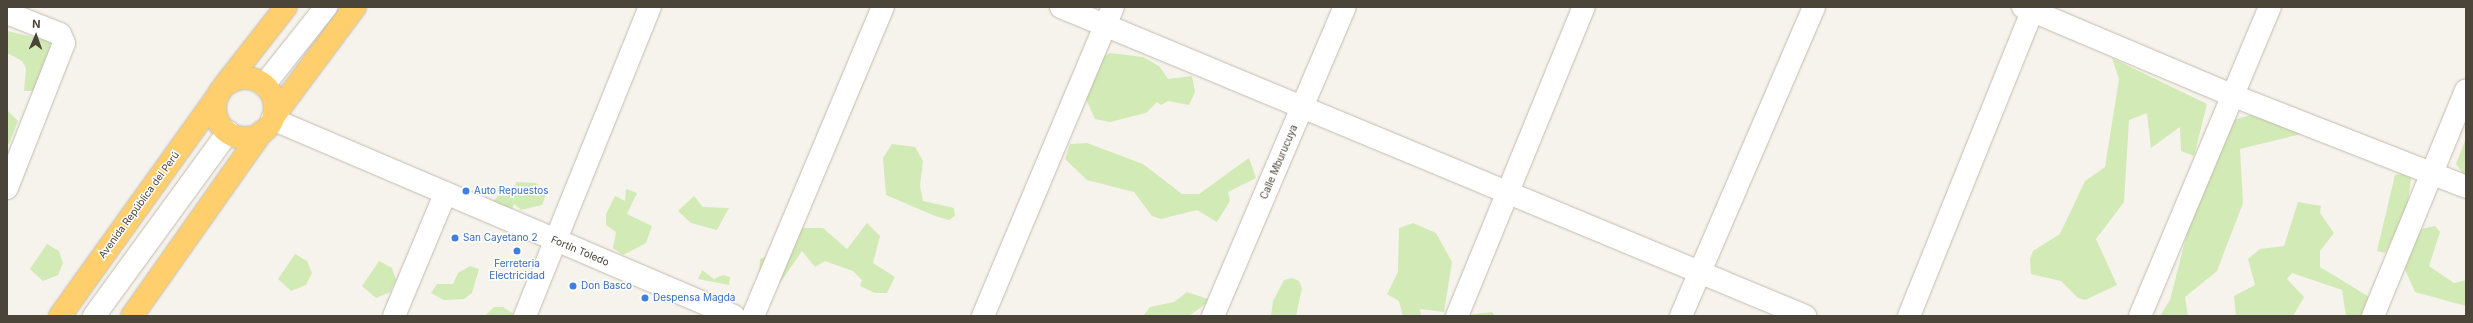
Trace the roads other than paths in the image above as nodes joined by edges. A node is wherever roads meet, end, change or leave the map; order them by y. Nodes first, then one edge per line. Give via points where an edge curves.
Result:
1 (286, 7) edge
2 (326, 7) edge
3 (355, 7) edge
4 (650, 7) edge
5 (883, 7) edge
6 (1060, 7) edge
7 (1345, 7) edge
8 (1584, 7) edge
9 (1814, 7) edge
10 (2270, 7) edge
11 (2030, 8) edge
12 (7, 13) edge
13 (1109, 16) edge
14 (264, 85) junction
15 (2466, 90) edge
16 (220, 92) junction
17 (2234, 96) junction
18 (1302, 107) junction
19 (269, 123) junction
20 (228, 132) junction
21 (2431, 173) junction
22 (2466, 187) edge
23 (7, 188) edge
24 (1507, 192) junction
25 (445, 194) junction
26 (555, 240) junction
27 (1700, 272) junction
28 (60, 316) edge
29 (94, 316) edge
30 (132, 316) edge
31 (394, 316) edge
32 (525, 316) edge
33 (734, 316) edge
34 (753, 316) edge
35 (983, 316) edge
36 (1213, 316) edge
37 (1457, 316) edge
38 (1681, 316) edge
39 (1805, 316) edge
40 (1909, 316) edge
41 (2140, 316) edge
42 (2373, 316) edge

1 - 16 highway, Avenida República del Perú
2 - 14 street
3 - 19 highway
4 - 26 street
5 - 34 street
6 - 13 street
7 - 18 street, Calle Mburucuya
8 - 24 street
9 - 27 street
10 - 17 street
11 - 17 street
11 - 40 street
12 - 23 street via 60,34 64,43
13 - 18 street
13 - 35 street
14 - 16 highway via 243,78
14 - 19 highway via 274,99
15 - 21 street
16 - 20 highway via 216,115
16 - 28 highway, Avenida República del Perú
17 - 21 street
17 - 41 street
18 - 24 street
18 - 36 street, Calle Mburucuya
19 - 20 highway via 248,137
19 - 25 street, Fortín Toledo
19 - 30 highway
20 - 29 street
21 - 22 street
21 - 42 street
24 - 27 street
24 - 37 street
25 - 26 street, Fortín Toledo
25 - 31 street
26 - 32 street
26 - 33 street, Fortín Toledo
27 - 38 street
27 - 39 street

